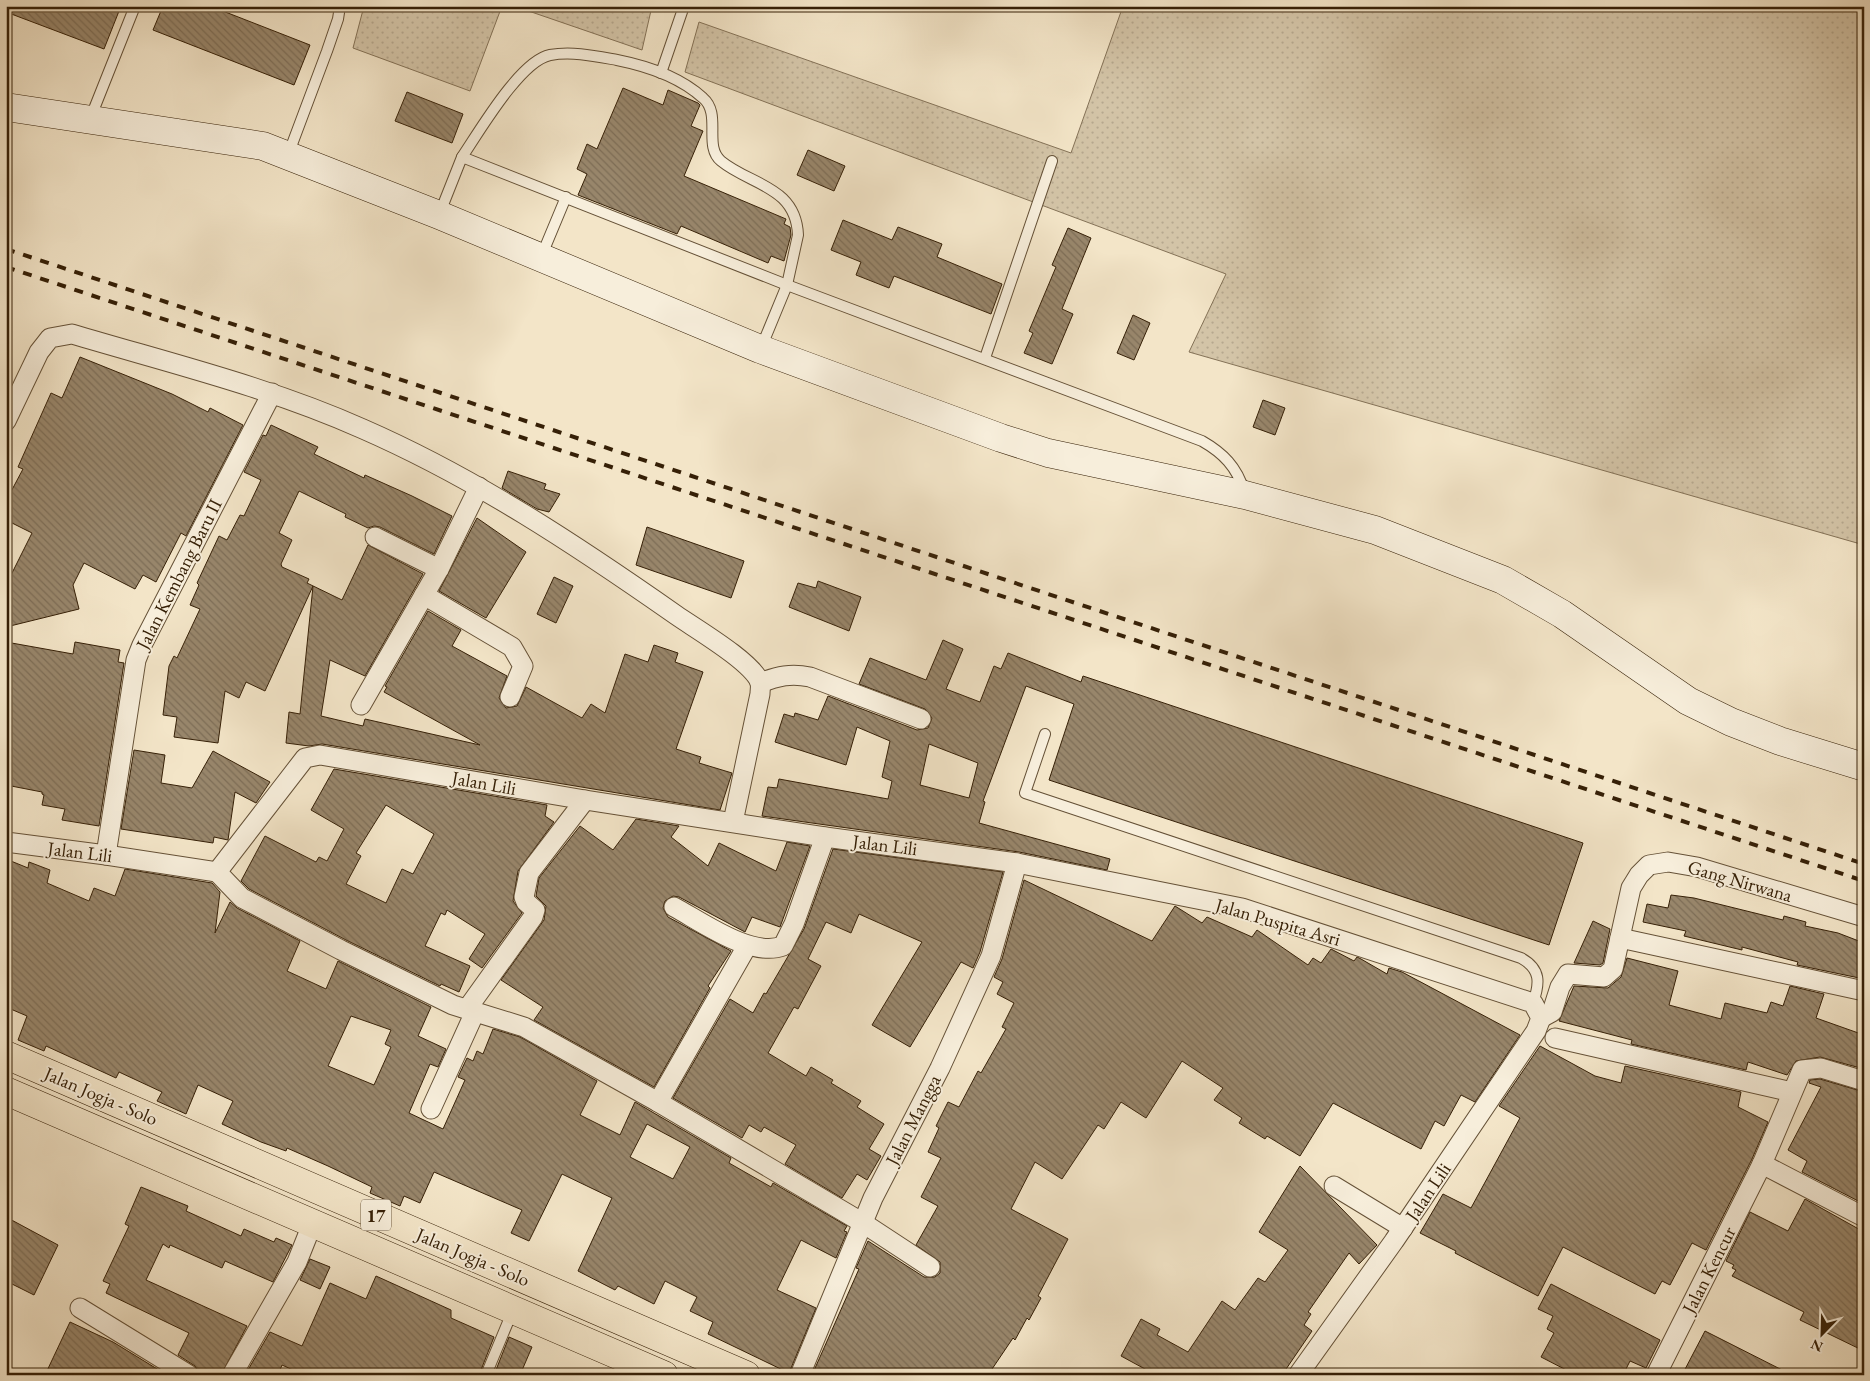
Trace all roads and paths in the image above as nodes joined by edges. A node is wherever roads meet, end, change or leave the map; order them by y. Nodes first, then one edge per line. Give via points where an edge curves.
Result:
1 (136, 6) edge
2 (340, 6) edge
3 (684, 6) edge
4 (660, 74) junction
5 (6, 107) edge
6 (90, 119) junction
7 (288, 156) junction
8 (462, 157) junction
9 (1052, 161) dead end
10 (566, 197) junction
11 (439, 215) junction
12 (540, 258) junction
13 (787, 285) junction
14 (760, 349) junction
15 (985, 358) junction
16 (272, 393) junction
17 (6, 420) edge
18 (479, 487) junction
19 (1245, 495) junction
20 (374, 537) dead end
21 (439, 569) junction
22 (424, 595) junction
23 (760, 683) junction
24 (510, 697) dead end
25 (361, 705) dead end
26 (920, 719) dead end
27 (1045, 734) dead end
28 (1864, 767) edge
29 (585, 800) junction
30 (732, 822) junction
31 (825, 837) junction
32 (6, 842) edge
33 (106, 855) junction
34 (1018, 863) junction
35 (217, 872) junction
36 (674, 908) dead end
37 (1864, 917) edge
38 (1620, 938) junction
39 (747, 946) junction
40 (1864, 991) edge
41 (1537, 1010) junction
42 (471, 1011) junction
43 (1555, 1038) dead end
44 (6, 1055) edge
45 (1864, 1081) edge
46 (6, 1091) edge
47 (1792, 1092) junction
48 (658, 1102) junction
49 (431, 1109) dead end
50 (1762, 1164) junction
51 (1334, 1186) dead end
52 (1864, 1217) edge
53 (313, 1222) junction
54 (862, 1223) junction
55 (1403, 1228) junction
56 (930, 1267) dead end
57 (80, 1308) dead end
58 (513, 1309) junction
59 (189, 1375) edge
60 (232, 1375) edge
61 (486, 1375) edge
62 (664, 1375) edge
63 (746, 1375) edge
64 (800, 1375) edge
65 (1298, 1375) edge
66 (1656, 1375) edge

1 - 6 lane
2 - 7 lane via 330,43
3 - 4 lane
4 - 8 lane via 641,65 584,54 548,55 523,72 507,90
4 - 13 lane via 678,81 705,99 713,116 713,149 719,160 780,194 792,210 798,235
5 - 6 street
6 - 7 street via 263,146
7 - 11 street
8 - 10 lane
8 - 11 lane
9 - 15 lane
10 - 12 lane
10 - 13 lane
11 - 12 street
12 - 14 street
13 - 14 lane
13 - 15 lane
14 - 19 street via 1048,453
15 - 19 lane via 1202,441 1231,464 1240,477
16 - 17 street via 72,334 50,338 39,352
16 - 18 street via 370,432
16 - 33 street, Jalan Kembang Baru II via 136,660
18 - 21 street
18 - 23 street via 599,561 734,656 753,672
19 - 28 street via 1375,530 1503,580 1562,614 1688,701 1780,741
20 - 21 street
21 - 22 street
22 - 24 street via 512,648 523,666
22 - 25 street
23 - 26 street via 781,675 810,677
23 - 30 street via 758,708
27 - 41 lane via 1025,793 1521,958 1529,962 1538,977
29 - 30 street, Jalan Lili
29 - 35 street, Jalan Lili via 320,755 305,758
29 - 42 street via 529,873 524,897 536,910 534,917
30 - 31 street, Jalan Lili
31 - 34 street, Jalan Lili
31 - 39 street via 784,946 774,949
32 - 33 street, Jalan Lili
33 - 35 street, Jalan Lili
34 - 41 street, Jalan Puspita Asri via 1242,908
34 - 54 street, Jalan Mangga via 992,956
35 - 42 street via 242,898 392,975
36 - 39 street
37 - 38 street, Gang Nirwana via 1697,866 1668,862 1649,865 1639,875 1631,888
38 - 40 street
38 - 41 street, Gang Nirwana via 1609,974 1604,977 1568,974 1552,1012
39 - 48 street
41 - 55 street, Jalan Lili via 1536,1031
42 - 48 street via 524,1027
42 - 49 street
43 - 47 street
44 - 63 highway, Jalan Jogja - Solo / 17
45 - 47 street, Jalan Kencur via 1822,1068 1802,1070
46 - 53 highway, Jalan Jogja - Solo / 17
47 - 50 street, Jalan Kencur
48 - 54 street
50 - 52 street
50 - 66 street, Jalan Kencur
51 - 55 street
53 - 58 highway, Jalan Jogja - Solo / 17
53 - 60 street via 297,1262
54 - 56 street
54 - 64 street, Jalan Mangga
55 - 65 street, Jalan Lili
57 - 59 street
58 - 61 lane
58 - 62 highway, Jalan Jogja - Solo / 17

